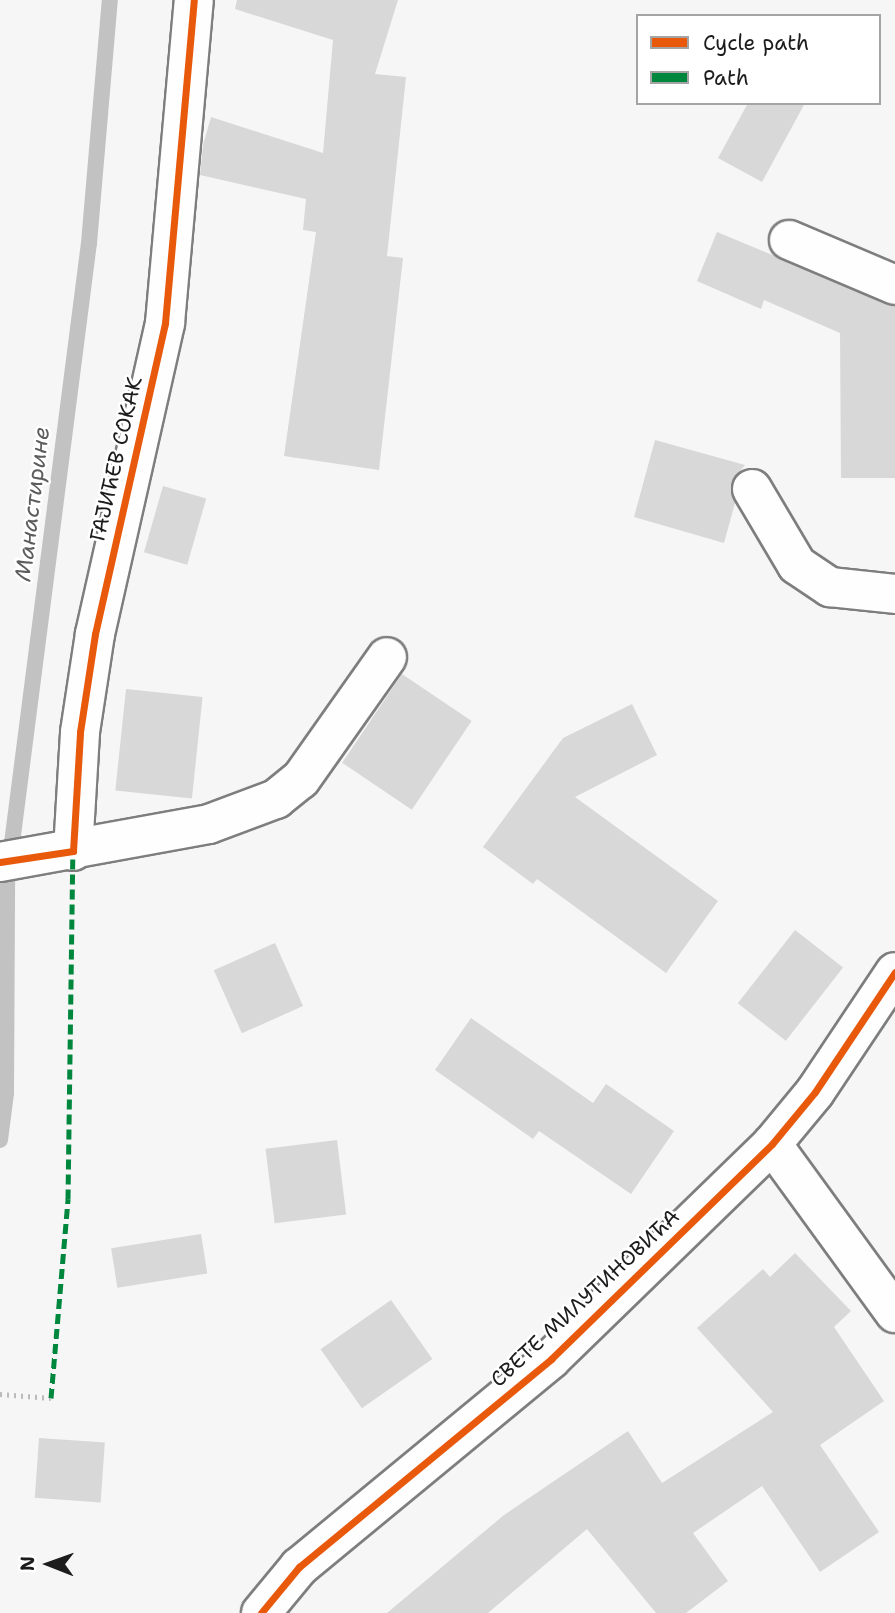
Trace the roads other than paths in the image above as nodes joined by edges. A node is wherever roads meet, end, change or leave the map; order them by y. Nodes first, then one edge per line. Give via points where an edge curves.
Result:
1 (194, 0) edge
2 (789, 240) dead end
3 (895, 285) edge
4 (752, 489) dead end
5 (895, 594) edge
6 (387, 657) dead end
7 (73, 851) junction
8 (0, 862) edge
9 (895, 972) edge
10 (772, 1144) junction
11 (895, 1313) edge
12 (261, 1613) edge

1 - 7 street, ГАЈИЋЕВ СОКАК via 165,323 95,634 80,733
2 - 3 street
4 - 5 street via 797,565 830,587
6 - 7 street via 301,779 276,799 209,824
7 - 8 street
9 - 10 street, СВЕТЕ МИЛУТИНОВИЋА via 815,1092
10 - 11 street
10 - 12 street, СВЕТЕ МИЛУТИНОВИЋА via 551,1359 299,1567

